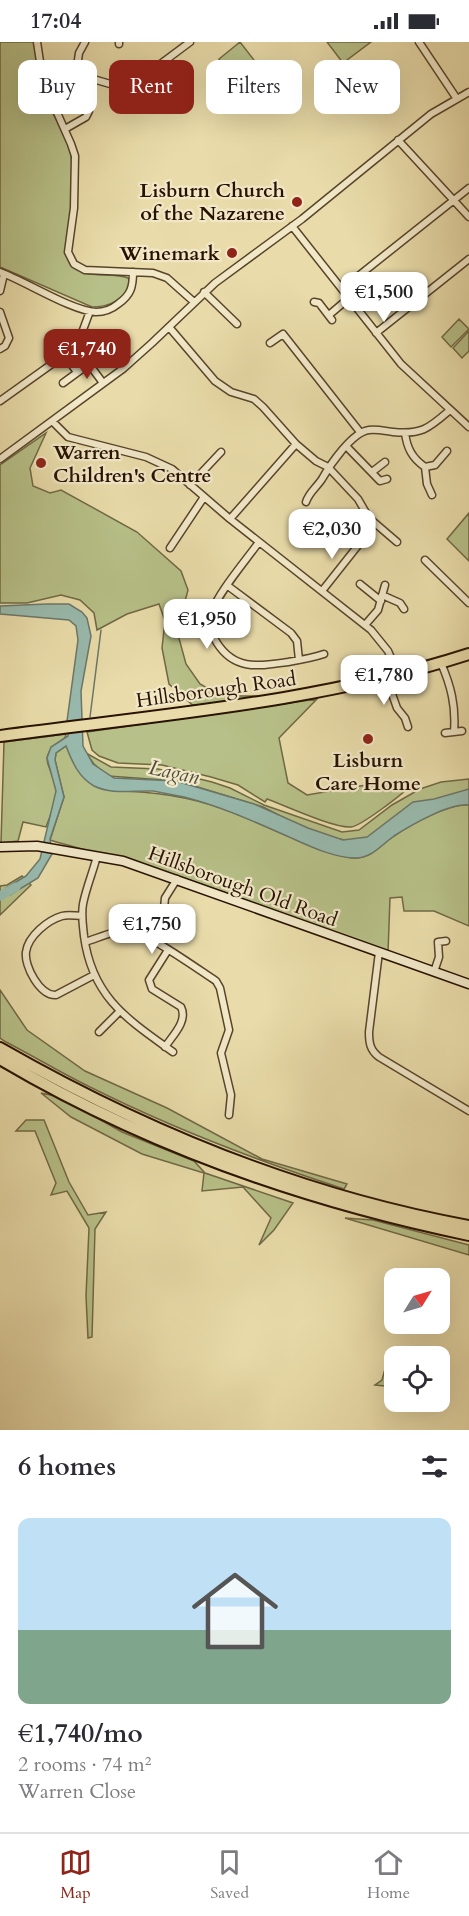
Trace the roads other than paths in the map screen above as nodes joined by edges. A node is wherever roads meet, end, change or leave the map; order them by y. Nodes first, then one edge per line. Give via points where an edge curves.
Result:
1 (37, 42) edge
2 (85, 42) edge
3 (190, 42) edge
4 (419, 42) edge
5 (40, 60) edge
6 (77, 60) edge
7 (97, 80) edge
8 (469, 92) edge
9 (457, 99) junction
10 (58, 114) edge
11 (88, 114) edge
12 (65, 129) junction
13 (399, 140) junction
14 (469, 188) edge
15 (454, 200) junction
16 (469, 217) edge
17 (292, 226) junction
18 (469, 259) edge
19 (133, 272) junction
20 (2, 273) edge
21 (342, 290) junction
22 (0, 291) edge
23 (204, 292) junction
24 (349, 298) junction
25 (194, 302) junction
26 (314, 302) dead end
27 (90, 311) junction
28 (0, 312) edge
29 (237, 324) dead end
30 (169, 327) junction
31 (8, 332) junction
32 (376, 333) junction
33 (0, 335) edge
34 (270, 343) dead end
35 (0, 349) edge
36 (97, 358) dead end
37 (89, 363) junction
38 (71, 364) dead end
39 (77, 372) junction
40 (63, 383) dead end
41 (104, 383) junction
42 (0, 401) edge
43 (450, 410) junction
44 (52, 420) junction
45 (469, 427) edge
46 (360, 432) junction
47 (405, 433) junction
48 (296, 444) junction
49 (346, 447) junction
50 (447, 451) dead end
51 (221, 452) dead end
52 (0, 459) edge
53 (385, 462) dead end
54 (328, 467) junction
55 (425, 467) junction
56 (372, 472) junction
57 (387, 479) dead end
58 (190, 485) junction
59 (432, 495) dead end
60 (204, 497) junction
61 (306, 502) dead end
62 (230, 519) junction
63 (259, 542) junction
64 (397, 542) dead end
65 (360, 543) dead end
66 (170, 548) dead end
67 (425, 560) dead end
68 (360, 584) dead end
69 (385, 585) dead end
70 (228, 586) junction
71 (322, 591) junction
72 (382, 598) junction
73 (469, 603) edge
74 (401, 608) dead end
75 (365, 625) junction
76 (324, 654) dead end
77 (469, 654) edge
78 (299, 660) junction
79 (441, 663) junction
80 (398, 674) junction
81 (386, 677) junction
82 (408, 727) dead end
83 (462, 731) dead end
84 (446, 732) dead end
85 (454, 732) junction
86 (0, 736) edge
87 (0, 847) edge
88 (97, 856) junction
89 (177, 879) junction
90 (82, 916) junction
91 (159, 917) dead end
92 (446, 941) dead end
93 (85, 942) junction
94 (438, 942) junction
95 (429, 943) dead end
96 (168, 950) junction
97 (379, 952) junction
98 (434, 972) junction
99 (94, 975) junction
100 (469, 984) edge
101 (119, 1011) junction
102 (99, 1032) dead end
103 (165, 1047) junction
104 (0, 1048) edge
105 (173, 1052) dead end
106 (0, 1059) edge
107 (469, 1111) edge
108 (229, 1116) dead end
109 (469, 1226) edge
110 (469, 1235) edge

1 - 5 street
2 - 6 street
3 - 7 street via 135,83 117,86
4 - 9 street
8 - 9 street
9 - 13 street via 430,114
10 - 12 street
11 - 12 street
12 - 19 street via 75,159 70,259 85,270
13 - 15 street
13 - 17 street
14 - 15 street
15 - 16 street
15 - 21 street
17 - 21 street
17 - 23 street
18 - 32 street
19 - 25 street via 167,278
19 - 27 street via 128,297 104,311
20 - 22 street
20 - 27 street
21 - 24 street
23 - 25 street
23 - 29 street
24 - 26 street via 331,317
24 - 32 street
25 - 30 street
27 - 42 street via 77,346
28 - 31 street
30 - 41 street
30 - 48 street via 215,381 231,392 254,399
31 - 33 street
31 - 35 street via 8,343
32 - 43 street via 401,364
34 - 46 street via 283,334
36 - 37 street
37 - 39 street
37 - 41 street
38 - 39 street
39 - 40 street
41 - 44 street
43 - 45 street
43 - 47 street via 422,432
44 - 52 street
44 - 58 street via 68,437 160,462
46 - 47 street
46 - 49 street
47 - 55 street via 413,457
48 - 54 street
48 - 62 street
49 - 54 street
49 - 56 street
50 - 55 street via 435,465
51 - 58 street
53 - 56 street
54 - 61 street
54 - 64 street via 358,499 369,518
55 - 59 street
56 - 57 street via 380,481
58 - 60 street
60 - 62 street
60 - 66 street
62 - 63 street
63 - 70 street
63 - 71 street
65 - 71 street
67 - 73 street
68 - 72 street
69 - 72 street
70 - 78 street via 291,633 297,641
70 - 78 street via 216,601 211,620 219,647 249,665
71 - 75 street
72 - 74 street
72 - 75 street via 378,610
75 - 80 street via 382,642
76 - 78 street
77 - 79 highway, Hillsborough Road
79 - 80 highway, Hillsborough Road
79 - 85 street via 453,696
80 - 81 highway, Hillsborough Road
81 - 82 street
81 - 86 highway, Hillsborough Road via 264,702
83 - 85 street
84 - 85 street
87 - 88 street, Hillsborough Old Road via 37,846
88 - 89 street, Hillsborough Old Road
88 - 90 street
89 - 91 street
89 - 97 street, Hillsborough Old Road
90 - 93 street
90 - 99 street via 60,916 40,930 29,943 26,958 40,988 52,995
92 - 94 street
93 - 96 street via 133,931
93 - 99 street
94 - 95 street
94 - 98 street
96 - 103 street via 149,984 183,1011 183,1019
96 - 108 street via 216,981 220,988 230,1030 221,1053 231,1095
97 - 98 street, Hillsborough Old Road
97 - 107 street via 369,1040 372,1050
98 - 100 street, Hillsborough Old Road
99 - 101 street
101 - 102 street
101 - 103 street
103 - 105 street
104 - 109 highway via 107,1104 239,1161 284,1178
106 - 110 highway via 146,1133 261,1179 371,1212

